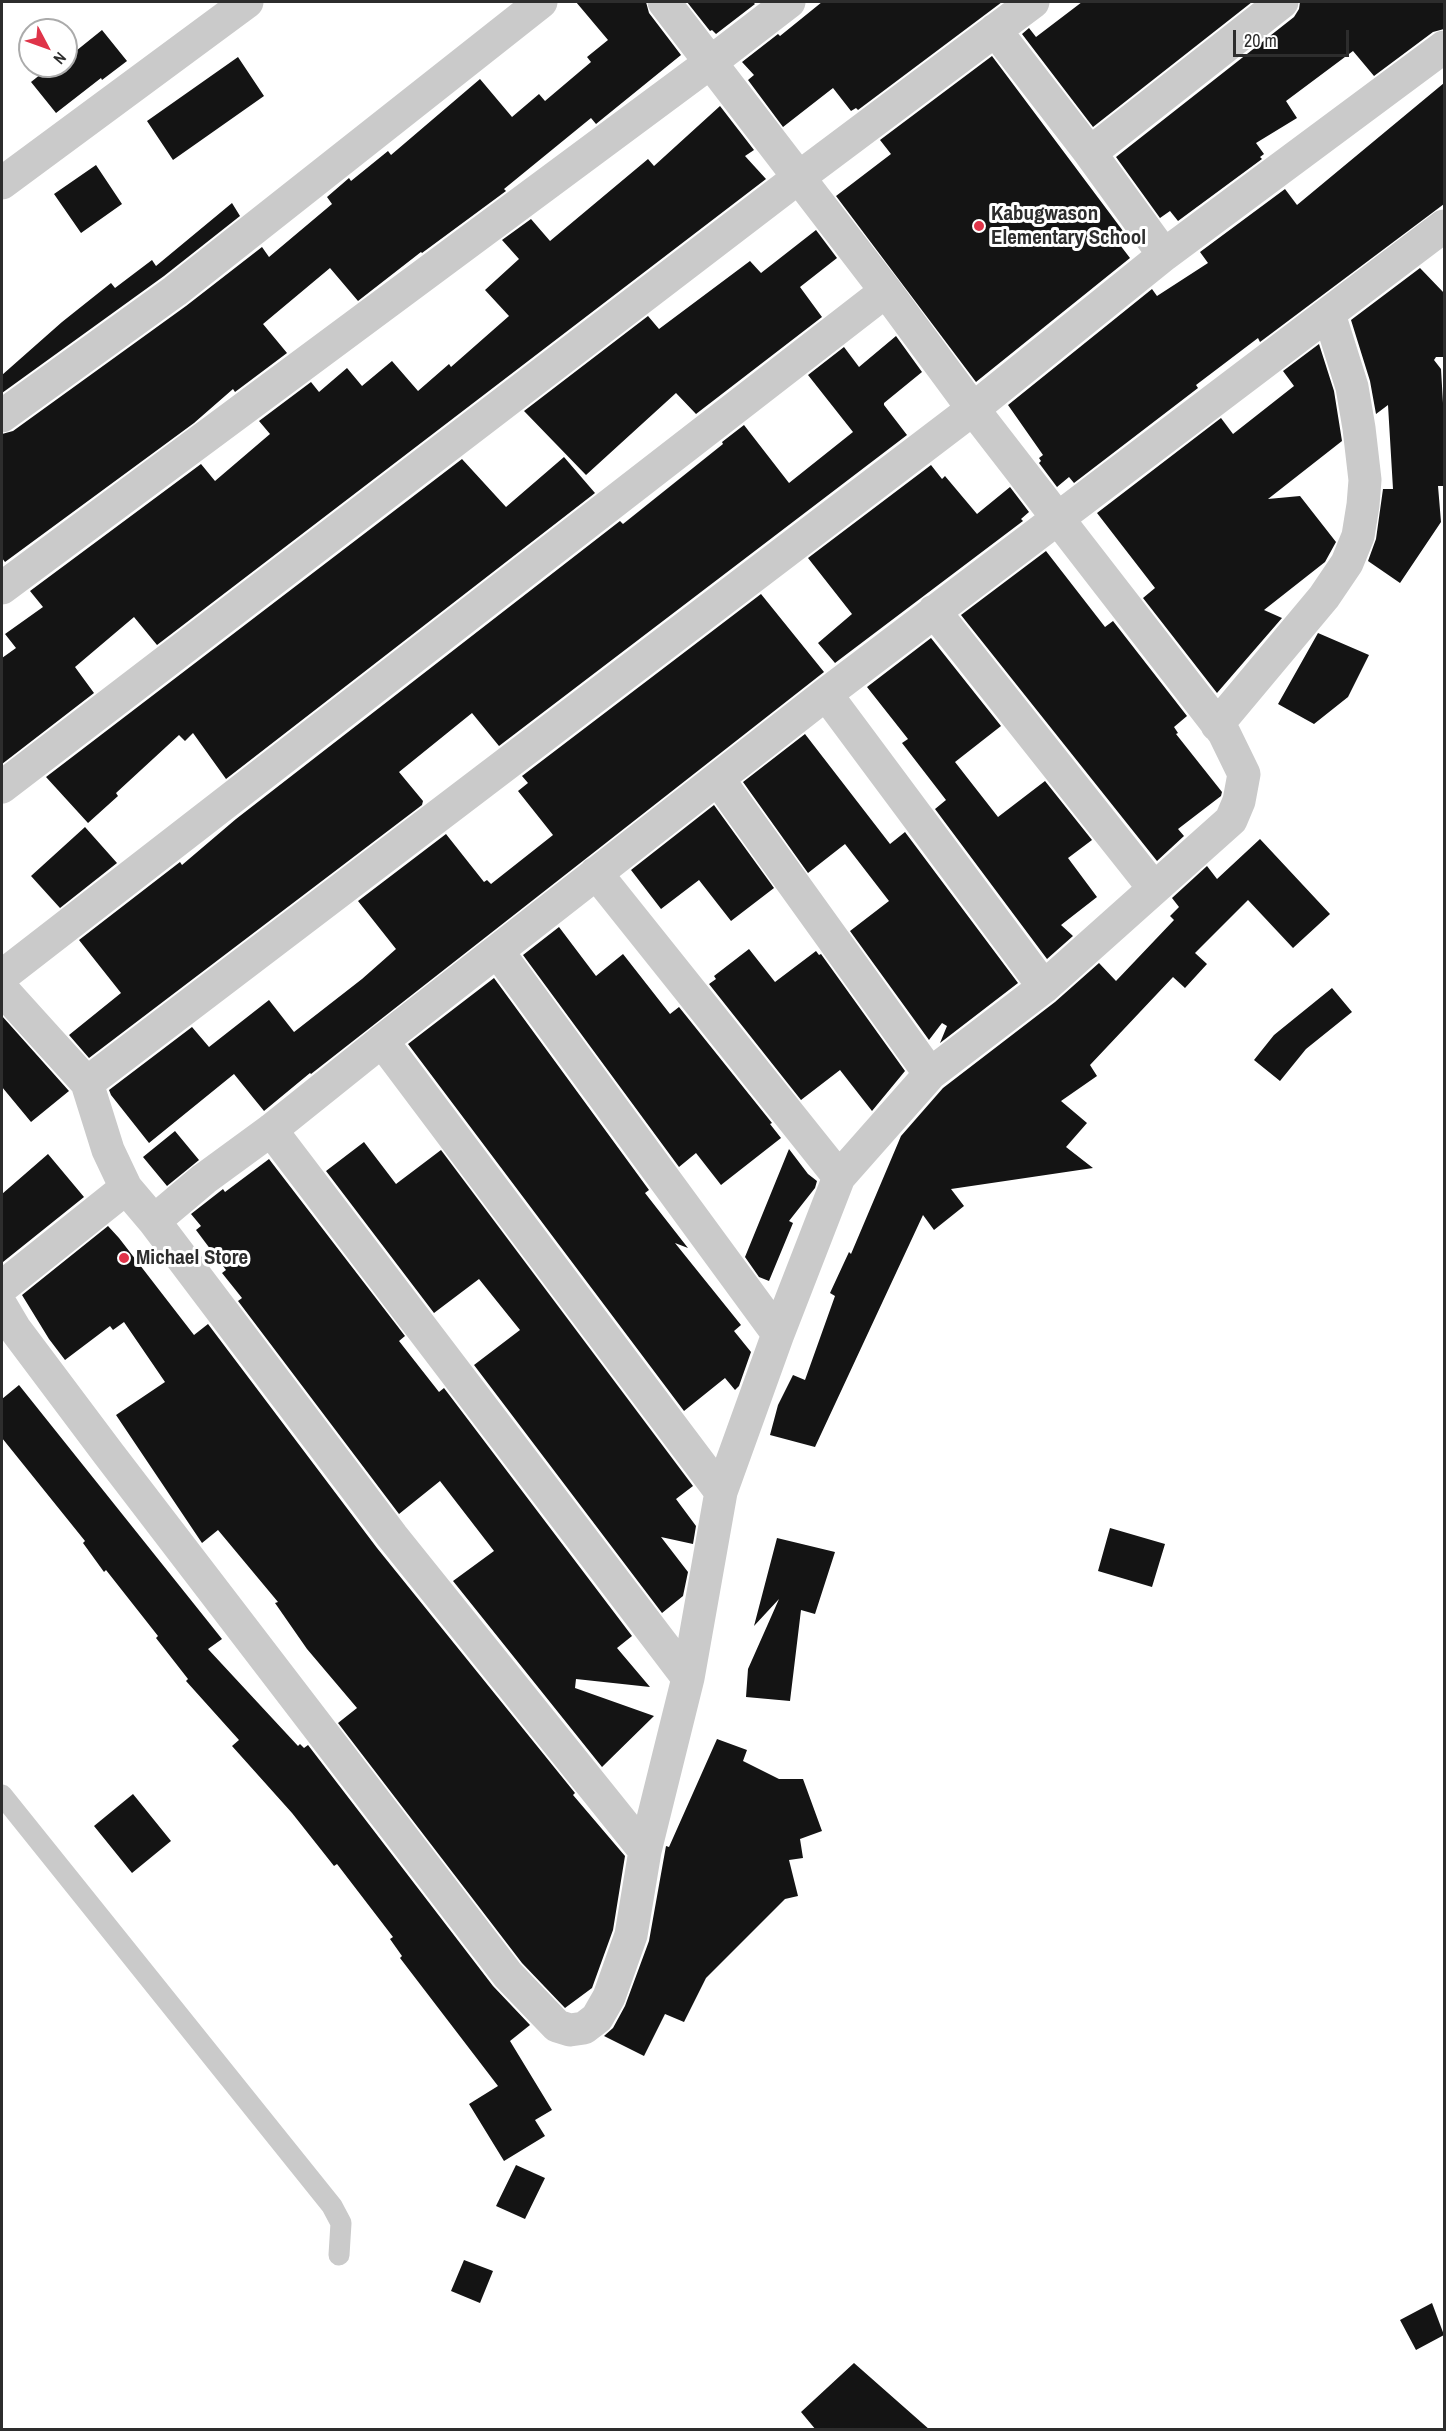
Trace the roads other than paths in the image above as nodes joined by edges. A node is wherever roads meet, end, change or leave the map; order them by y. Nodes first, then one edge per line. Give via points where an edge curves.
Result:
1 (247, 2) edge
2 (541, 2) edge
3 (664, 2) edge
4 (789, 2) edge
5 (1034, 2) edge
6 (1282, 2) edge
7 (995, 30) junction
8 (1444, 47) edge
9 (711, 62) junction
10 (1090, 153) junction
11 (798, 178) junction
12 (2, 183) edge
13 (1444, 226) edge
14 (1164, 255) junction
15 (886, 291) junction
16 (1329, 315) junction
17 (973, 410) junction
18 (2, 417) edge
19 (1058, 520) junction
20 (2, 588) edge
21 (934, 611) junction
22 (826, 694) junction
23 (1217, 725) junction
24 (718, 779) junction
25 (2, 787) edge
26 (596, 873) junction
27 (1153, 887) junction
28 (498, 952) junction
29 (2, 976) edge
30 (1044, 987) junction
31 (2, 989) edge
32 (382, 1041) junction
33 (930, 1074) junction
34 (87, 1083) junction
35 (272, 1130) junction
36 (839, 1177) junction
37 (126, 1188) junction
38 (154, 1221) junction
39 (2, 1287) edge
40 (2, 1307) edge
41 (778, 1334) junction
42 (721, 1492) junction
43 (688, 1678) junction
44 (2, 1796) edge
45 (645, 1851) junction
46 (339, 2255) dead end

1 - 12 street
2 - 18 street via 175,291
3 - 9 street
4 - 9 street
5 - 7 street
6 - 10 street
7 - 10 street
7 - 11 street
8 - 14 street
9 - 11 street
9 - 20 street
10 - 14 street
11 - 15 street
11 - 25 street
13 - 16 street
14 - 17 street
15 - 17 street
15 - 29 street
16 - 19 street
16 - 23 street via 1352,387 1359,428 1365,480 1358,536 1347,563 1324,597
17 - 19 street
17 - 34 street
19 - 21 street
19 - 23 street
21 - 22 street
21 - 27 street
22 - 24 street
22 - 30 street
23 - 27 street via 1244,774 1239,801 1231,820
24 - 26 street
24 - 33 street
26 - 28 street
26 - 36 street
27 - 30 street
28 - 32 street
28 - 41 street
30 - 33 street
31 - 34 street
32 - 35 street
32 - 42 street
33 - 36 street
34 - 37 street via 108,1150
35 - 38 street
35 - 43 street
36 - 41 street
37 - 38 street
37 - 39 street
38 - 45 street via 392,1536
40 - 45 street via 108,1454 500,1966 557,2026 570,2030 584,2028 597,2018 609,1997 631,1935
41 - 42 street
42 - 43 street
43 - 45 street
44 - 46 lane via 332,2206 341,2223

